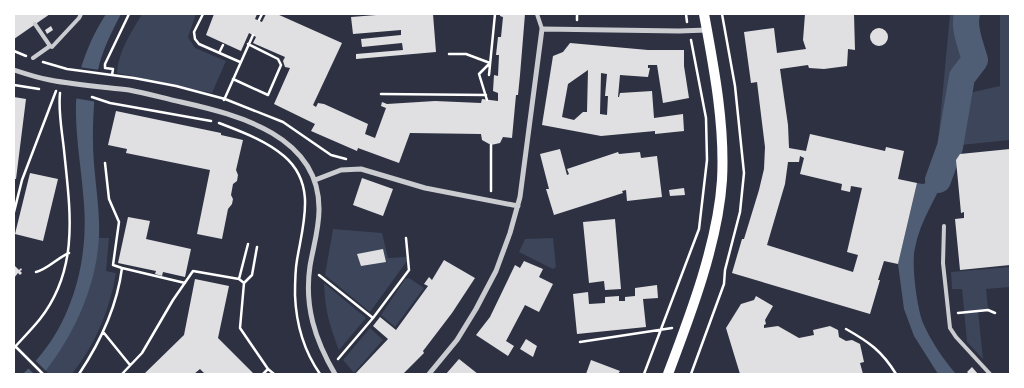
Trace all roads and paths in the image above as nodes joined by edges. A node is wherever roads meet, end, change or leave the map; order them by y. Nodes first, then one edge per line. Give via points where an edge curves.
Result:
1 (81, 14) edge
2 (129, 14) edge
3 (203, 14) edge
4 (262, 14) edge
5 (495, 14) edge
6 (537, 14) edge
7 (686, 14) edge
8 (704, 14) edge
9 (259, 20) dead end
10 (35, 24) dead end
11 (542, 29) junction
12 (707, 30) junction
13 (689, 31) junction
14 (252, 35) dead end
15 (248, 44) junction
16 (223, 45) dead end
17 (50, 46) junction
18 (219, 53) junction
19 (449, 54) dead end
20 (33, 58) dead end
21 (241, 62) junction
22 (490, 63) junction
23 (67, 69) dead end
24 (14, 70) edge
25 (112, 75) junction
26 (489, 75) dead end
27 (233, 80) junction
28 (59, 82) junction
29 (60, 93) dead end
30 (381, 94) dead end
31 (486, 95) junction
32 (98, 98) dead end
33 (225, 99) junction
34 (487, 100) dead end
35 (491, 145) dead end
36 (347, 160) dead end
37 (105, 163) dead end
38 (315, 180) junction
39 (491, 193) dead end
40 (518, 206) junction
41 (14, 212) edge
42 (944, 226) dead end
43 (406, 238) dead end
44 (248, 244) dead end
45 (257, 247) dead end
46 (68, 254) junction
47 (122, 268) junction
48 (310, 268) junction
49 (36, 272) dead end
50 (239, 279) junction
51 (185, 283) junction
52 (244, 283) junction
53 (995, 313) dead end
54 (949, 314) junction
55 (373, 318) junction
56 (686, 326) junction
57 (662, 329) junction
58 (846, 329) dead end
59 (104, 333) junction
60 (580, 342) dead end
61 (14, 346) edge
62 (130, 365) junction
63 (331, 367) junction
64 (268, 369) junction
65 (43, 374) edge
66 (79, 374) edge
67 (122, 374) edge
68 (264, 374) edge
69 (274, 374) edge
70 (320, 374) edge
71 (335, 374) edge
72 (429, 374) edge
73 (644, 374) edge
74 (668, 374) edge
75 (896, 374) edge
76 (990, 374) edge

1 - 17 lane via 55,46
2 - 25 path via 105,64 105,68 113,69
3 - 18 path via 194,32 195,39
4 - 9 path
5 - 22 path
6 - 11 lane
7 - 13 path
8 - 12 main road
10 - 17 lane
11 - 13 street
11 - 40 street
12 - 13 street
12 - 56 main road via 718,104 722,180 716,226
13 - 57 path via 706,118 707,160 699,229
14 - 15 path
15 - 21 path
15 - 27 path via 278,59 281,65 268,94
16 - 18 path
17 - 20 lane
18 - 21 path
19 - 22 path via 466,54
21 - 27 path
22 - 26 path
22 - 31 path via 479,74
23 - 25 path
24 - 28 street
25 - 33 path via 176,86
27 - 33 path
28 - 38 street via 132,90 221,110 276,134 294,149
28 - 41 path via 22,180
29 - 46 path via 69,204
30 - 31 path
31 - 34 path
32 - 70 path via 110,103 216,122 267,144 295,169 303,186 306,204 296,262 296,314 308,352
33 - 36 path via 283,122 331,156
35 - 39 path
37 - 47 path via 109,199 119,222 112,265
38 - 40 street via 341,170 362,169 425,188
38 - 48 street via 319,212
40 - 72 street via 496,271 476,310
42 - 54 lane via 943,263
43 - 55 path via 409,270
44 - 50 path
45 - 52 path via 252,275
46 - 49 path
46 - 61 path via 64,274 47,309
47 - 51 path
47 - 59 path via 117,296
48 - 55 path
48 - 63 street via 310,316 318,343
50 - 51 path via 193,271
50 - 52 path
51 - 62 path via 142,353
52 - 64 path via 240,328
53 - 54 path via 988,310
54 - 76 lane via 950,328 956,338
55 - 63 path
56 - 57 path
56 - 74 main road
57 - 60 path
57 - 73 path
58 - 75 path via 869,342
59 - 62 path
59 - 66 path
61 - 65 path
62 - 67 path
63 - 71 street
64 - 68 path
64 - 69 path

